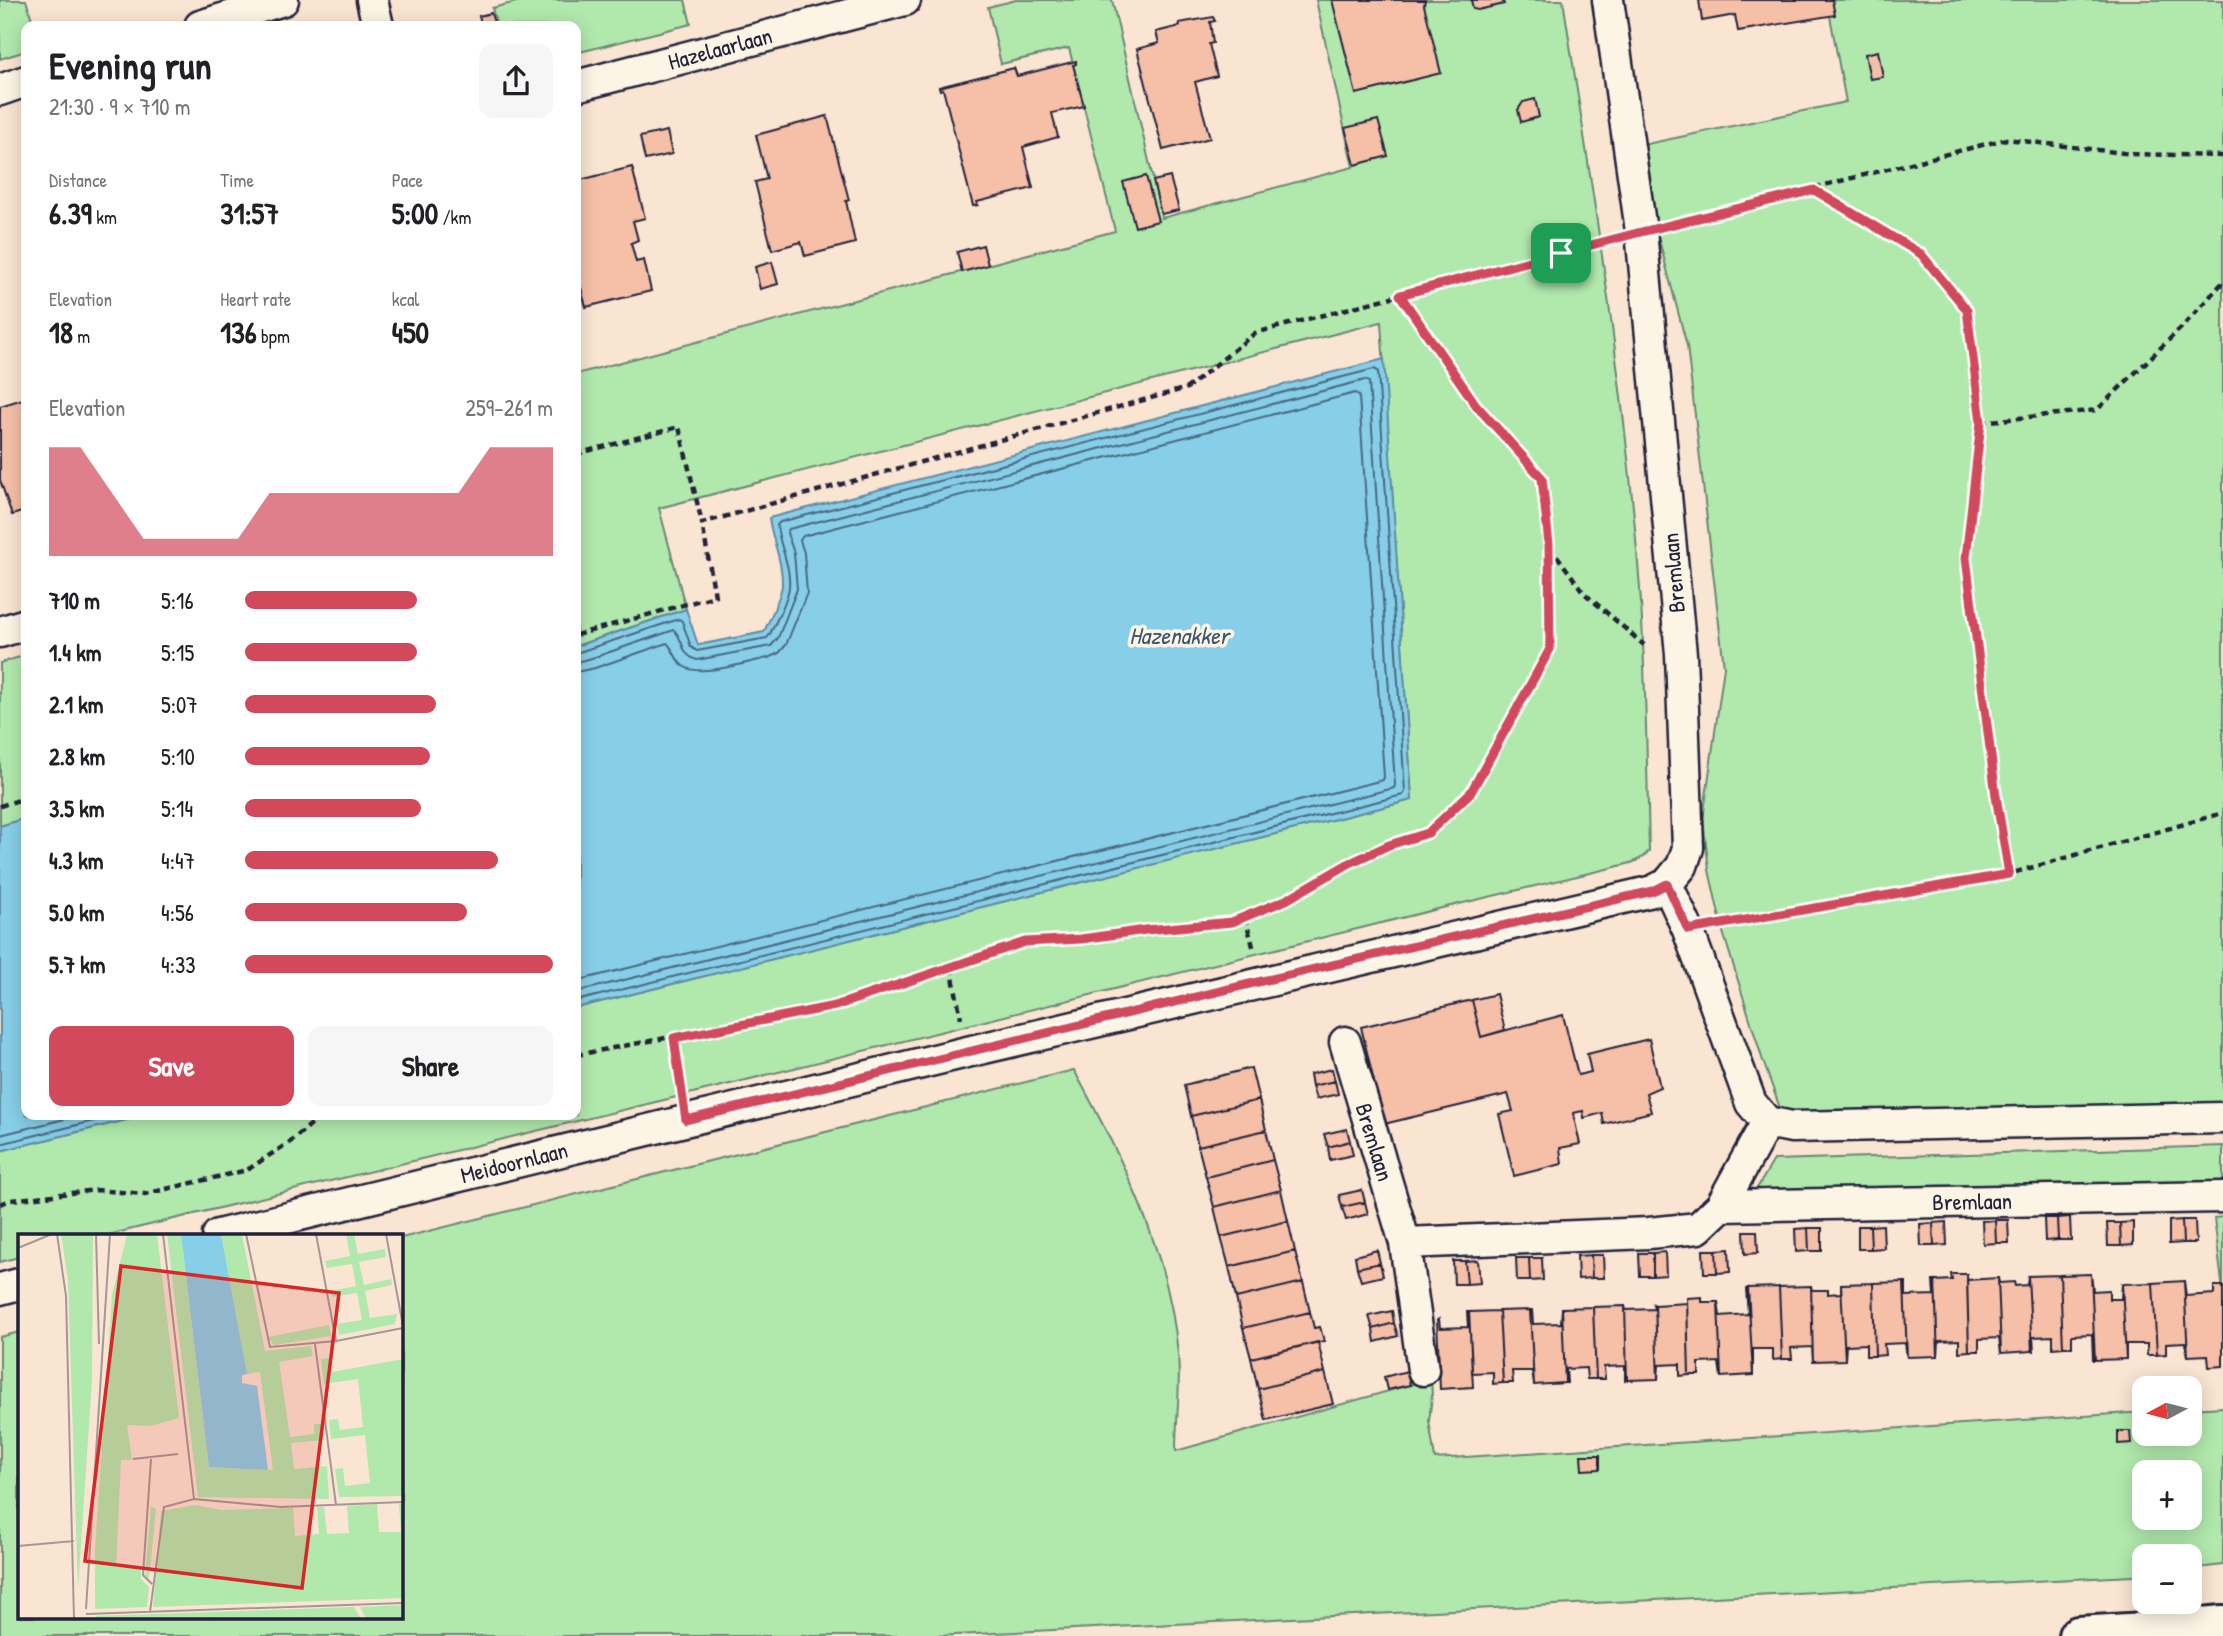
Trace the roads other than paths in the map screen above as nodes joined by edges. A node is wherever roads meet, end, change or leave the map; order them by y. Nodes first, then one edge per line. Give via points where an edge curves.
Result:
1 (283, 0) edge
2 (372, 0) edge
3 (905, 0) edge
4 (1608, 0) edge
5 (216, 21) edge
6 (377, 21) edge
7 (21, 83) edge
8 (581, 85) edge
9 (0, 90) edge
10 (21, 626) edge
11 (0, 632) edge
12 (1667, 884) junction
13 (1345, 1042) dead end
14 (2223, 1118) edge
15 (1767, 1122) junction
16 (2223, 1197) edge
17 (1721, 1206) junction
18 (222, 1234) edge
19 (1405, 1243) junction
20 (18, 1284) edge
21 (0, 1289) edge
22 (1423, 1370) dead end
23 (2223, 1625) edge
24 (2078, 1636) edge

1 - 5 street
2 - 6 street
3 - 8 street, Hazelaarlaan
4 - 12 street, Bremlaan via 1641,232 1682,677 1688,848 1682,866
7 - 9 street
10 - 11 street
12 - 15 street via 1751,1103
12 - 18 street, Meidoornlaan via 1653,891
13 - 19 street, Bremlaan
14 - 15 street via 1792,1127
15 - 17 street
16 - 17 street, Bremlaan
17 - 19 street via 1698,1228
19 - 22 street, Bremlaan
20 - 21 street
23 - 24 main road

